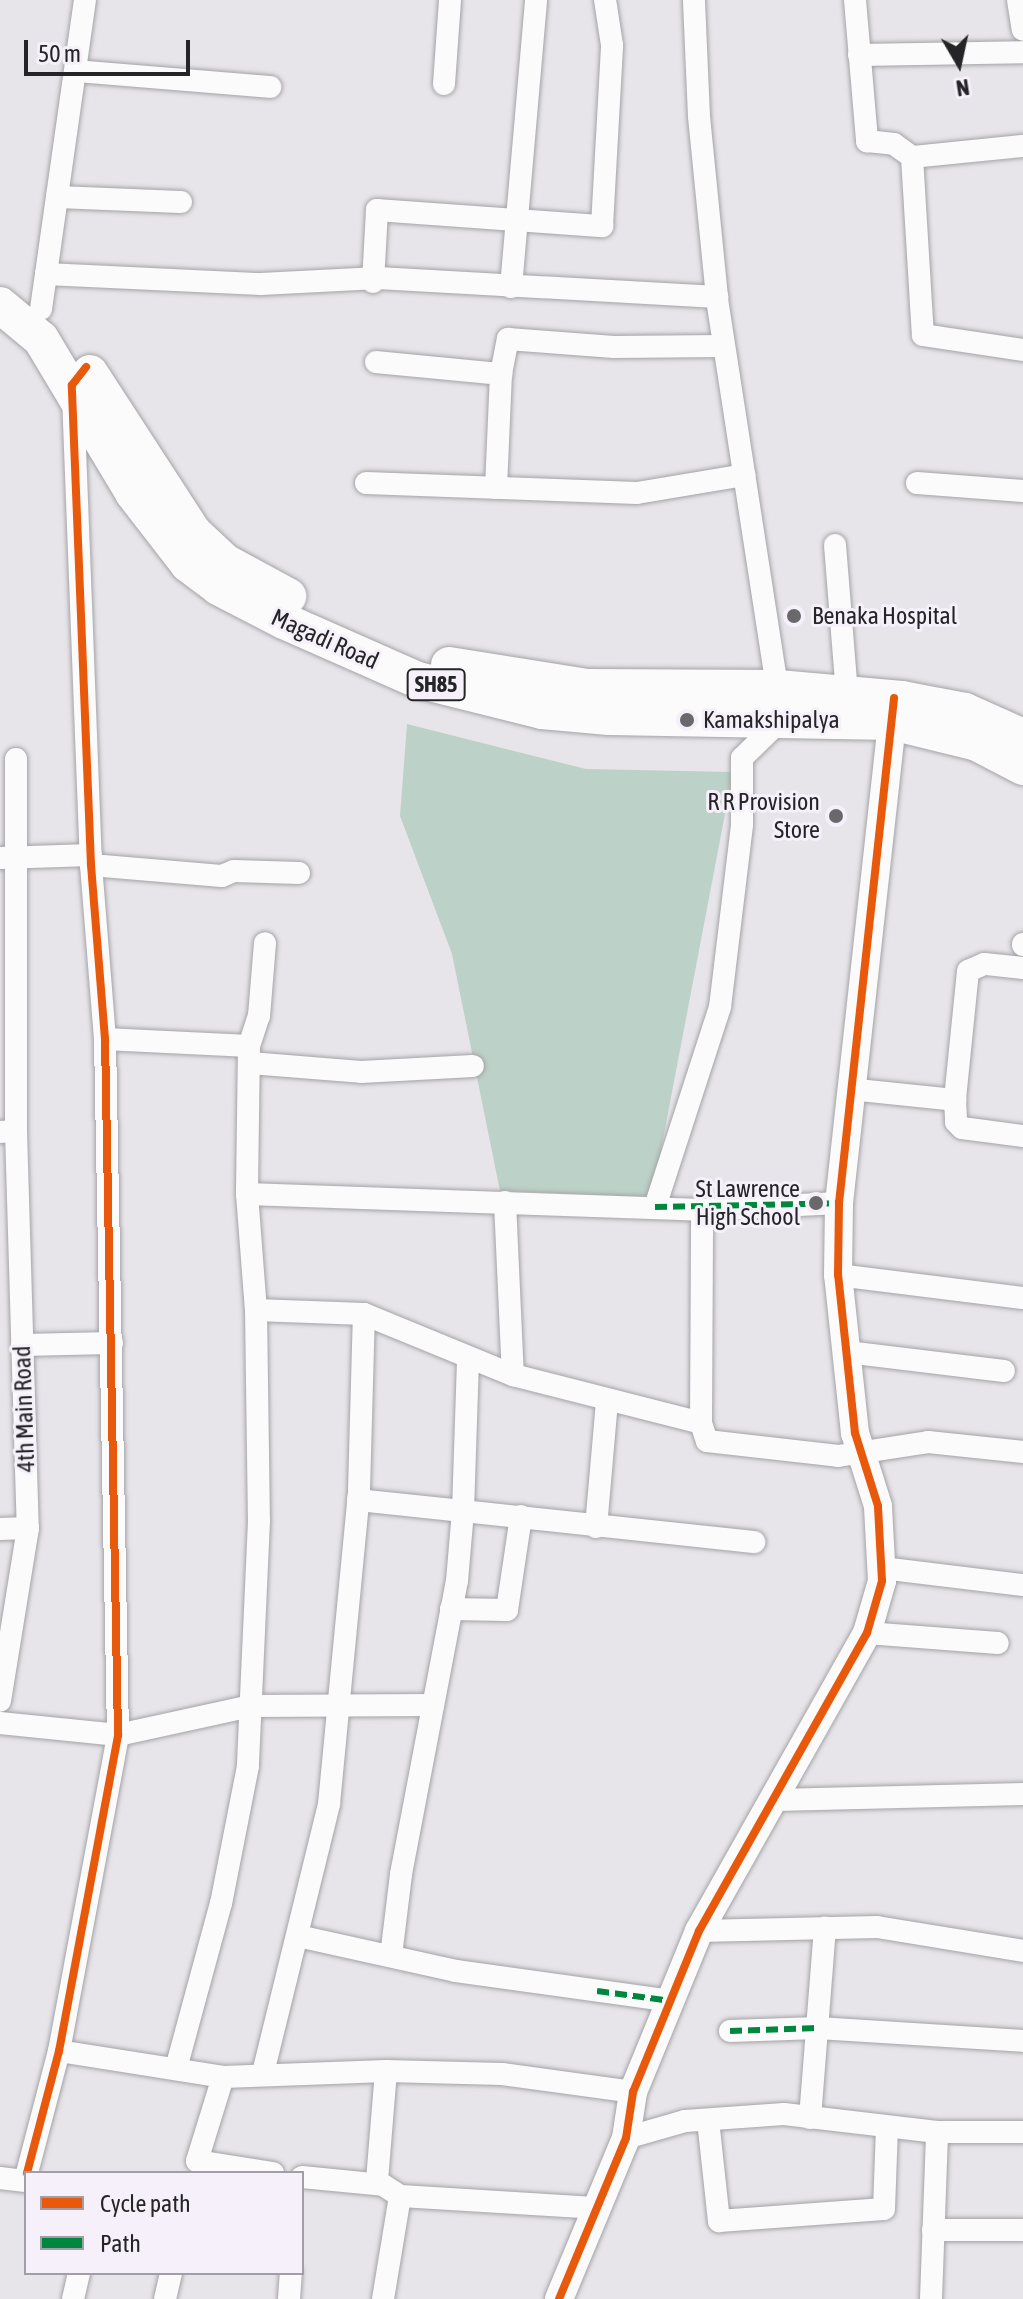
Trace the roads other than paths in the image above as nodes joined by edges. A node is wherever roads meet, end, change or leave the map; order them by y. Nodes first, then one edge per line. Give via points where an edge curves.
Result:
1 (85, 0) edge
2 (450, 0) edge
3 (536, 0) edge
4 (605, 0) edge
5 (694, 0) edge
6 (855, 0) edge
7 (1018, 0) edge
8 (1023, 30) edge
9 (1023, 52) edge
10 (859, 55) junction
11 (76, 71) junction
12 (444, 84) dead end
13 (270, 87) dead end
14 (1023, 146) edge
15 (912, 157) junction
16 (57, 197) junction
17 (181, 202) dead end
18 (516, 223) junction
19 (0, 276) edge
20 (373, 282) junction
21 (511, 287) junction
22 (44, 292) junction
23 (717, 297) junction
24 (0, 305) edge
25 (723, 346) junction
26 (1023, 350) edge
27 (376, 362) dead end
28 (501, 374) junction
29 (79, 376) junction
30 (744, 475) junction
31 (366, 483) dead end
32 (917, 483) dead end
33 (496, 488) junction
34 (1023, 491) edge
35 (835, 545) dead end
36 (847, 694) junction
37 (780, 704) junction
38 (893, 710) junction
39 (965, 711) junction
40 (1023, 719) edge
41 (1023, 737) edge
42 (16, 759) dead end
43 (1023, 767) edge
44 (8, 858) edge
45 (91, 860) junction
46 (299, 873) dead end
47 (8, 915) edge
48 (265, 943) dead end
49 (1023, 968) edge
50 (105, 1039) junction
51 (249, 1055) junction
52 (473, 1066) dead end
53 (849, 1089) junction
54 (955, 1100) junction
55 (8, 1131) edge
56 (1023, 1136) edge
57 (247, 1194) junction
58 (505, 1202) junction
59 (839, 1203) junction
60 (655, 1207) junction
61 (702, 1210) junction
62 (838, 1275) junction
63 (1023, 1298) edge
64 (256, 1310) junction
65 (364, 1314) junction
66 (112, 1343) junction
67 (22, 1345) junction
68 (847, 1352) junction
69 (468, 1359) junction
70 (1004, 1371) dead end
71 (513, 1375) junction
72 (607, 1401) junction
73 (701, 1423) junction
74 (862, 1450) junction
75 (1023, 1452) edge
76 (358, 1500) junction
77 (463, 1511) junction
78 (521, 1516) junction
79 (596, 1527) junction
80 (28, 1528) junction
81 (0, 1529) edge
82 (754, 1542) dead end
83 (882, 1568) junction
84 (1023, 1585) edge
85 (451, 1609) junction
86 (867, 1633) junction
87 (998, 1643) dead end
88 (0, 1701) edge
89 (433, 1705) junction
90 (251, 1706) junction
91 (338, 1707) junction
92 (0, 1723) edge
93 (118, 1735) junction
94 (1023, 1794) edge
95 (777, 1800) junction
96 (825, 1928) junction
97 (699, 1931) junction
98 (298, 1936) junction
99 (1023, 1951) edge
100 (391, 1956) junction
101 (671, 2001) junction
102 (818, 2028) junction
103 (730, 2031) dead end
104 (1023, 2041) edge
105 (59, 2051) junction
106 (176, 2069) junction
107 (386, 2071) junction
108 (263, 2073) junction
109 (223, 2077) junction
110 (633, 2092) junction
111 (810, 2118) junction
112 (708, 2120) junction
113 (887, 2127) junction
114 (937, 2132) junction
115 (1023, 2132) edge
116 (626, 2138) junction
117 (195, 2167) edge
118 (28, 2171) edge
119 (247, 2171) edge
120 (304, 2177) edge
121 (0, 2178) edge
122 (24, 2178) edge
123 (391, 2190) junction
124 (596, 2208) junction
125 (933, 2230) junction
126 (1023, 2230) edge
127 (79, 2275) edge
128 (171, 2275) edge
129 (291, 2275) edge
130 (73, 2299) edge
131 (165, 2299) edge
132 (289, 2299) edge
133 (383, 2299) edge
134 (559, 2299) edge
135 (931, 2299) edge

1 - 11 street
2 - 12 street
3 - 18 street
4 - 18 street via 612,45 602,226
5 - 23 street
6 - 10 street
7 - 8 street
9 - 10 street
10 - 15 street via 867,141 894,144
11 - 13 street
11 - 16 street
14 - 15 street
15 - 26 street via 923,335
16 - 17 street
16 - 22 street
18 - 20 street via 377,210
18 - 21 street
19 - 22 main road, Magadi Road / SH85
20 - 21 street via 378,278
20 - 22 street
21 - 23 street
22 - 29 main road, Magadi Road / SH85
23 - 25 street
24 - 29 main road, Magadi Road / SH85
25 - 28 street via 614,347 508,339
25 - 30 street
27 - 28 street
28 - 33 street
29 - 37 main road, Magadi Road / SH85 via 133,493 188,564 218,587 284,621 418,680 542,711
29 - 45 street
30 - 33 street via 637,493
30 - 37 street
31 - 33 street
32 - 34 street
35 - 36 street
36 - 37 main road, Magadi Road / SH85
36 - 38 main road, Magadi Road / SH85
37 - 38 main road, Magadi Road / SH85
37 - 60 street via 742,758 742,824 720,1007
38 - 39 main road, Magadi Road / SH85
38 - 43 main road, Magadi Road / SH85
38 - 53 street
39 - 40 street
39 - 41 main road, Magadi Road / SH85
42 - 44 street, 4th Main Road
44 - 45 street
44 - 47 street, 4th Main Road
45 - 46 street via 222,876 234,871
45 - 50 street
47 - 55 street, 4th Main Road
48 - 51 street via 259,1016
49 - 54 street via 984,964 968,971
50 - 51 street
50 - 66 street
51 - 52 street via 361,1072
51 - 57 street
53 - 54 street
53 - 59 street
54 - 56 street via 956,1122 962,1128
55 - 67 street, 4th Main Road
57 - 58 street
57 - 64 street
58 - 60 street
58 - 71 street
59 - 61 street
59 - 62 street
60 - 61 street
61 - 73 street
62 - 63 street
62 - 68 street
64 - 65 street
64 - 90 street via 259,1521
65 - 69 street
65 - 76 street
66 - 67 street
66 - 93 street
67 - 80 street, 4th Main Road
68 - 70 street
68 - 74 street
69 - 71 street
69 - 77 street
71 - 72 street
72 - 73 street
72 - 79 street
73 - 74 street via 707,1441 838,1456
74 - 75 street via 928,1442
74 - 83 street via 878,1506
76 - 77 street
76 - 91 street
77 - 78 street
77 - 85 street
78 - 79 street
78 - 85 street via 507,1610
79 - 82 street
80 - 81 street
80 - 88 street, 4th Main Road
83 - 84 street
83 - 86 street
85 - 89 street
86 - 87 street
86 - 95 street
89 - 91 street
89 - 100 street
90 - 91 street
90 - 93 street
90 - 106 street via 248,1766 221,1903
91 - 98 street via 329,1804
92 - 93 street
93 - 105 street
94 - 95 street
95 - 97 street
96 - 97 street
96 - 99 street via 877,1927
96 - 102 street
97 - 101 street
98 - 100 street
98 - 108 street
100 - 101 street via 456,1971
101 - 110 street
102 - 103 street
102 - 104 street
102 - 111 street
105 - 106 street
105 - 118 street
106 - 109 street
107 - 108 street
107 - 110 street via 502,2074
107 - 123 street via 377,2181
108 - 109 street
109 - 117 street
110 - 116 street
111 - 112 street
111 - 113 street
112 - 113 street via 719,2221 884,2209
112 - 116 street
113 - 114 street
114 - 115 street
114 - 125 street
116 - 124 street
117 - 119 street
120 - 123 street
121 - 122 street
123 - 124 street
123 - 133 street
124 - 134 street
125 - 126 street
125 - 135 street
127 - 130 street
128 - 131 street
129 - 132 street

